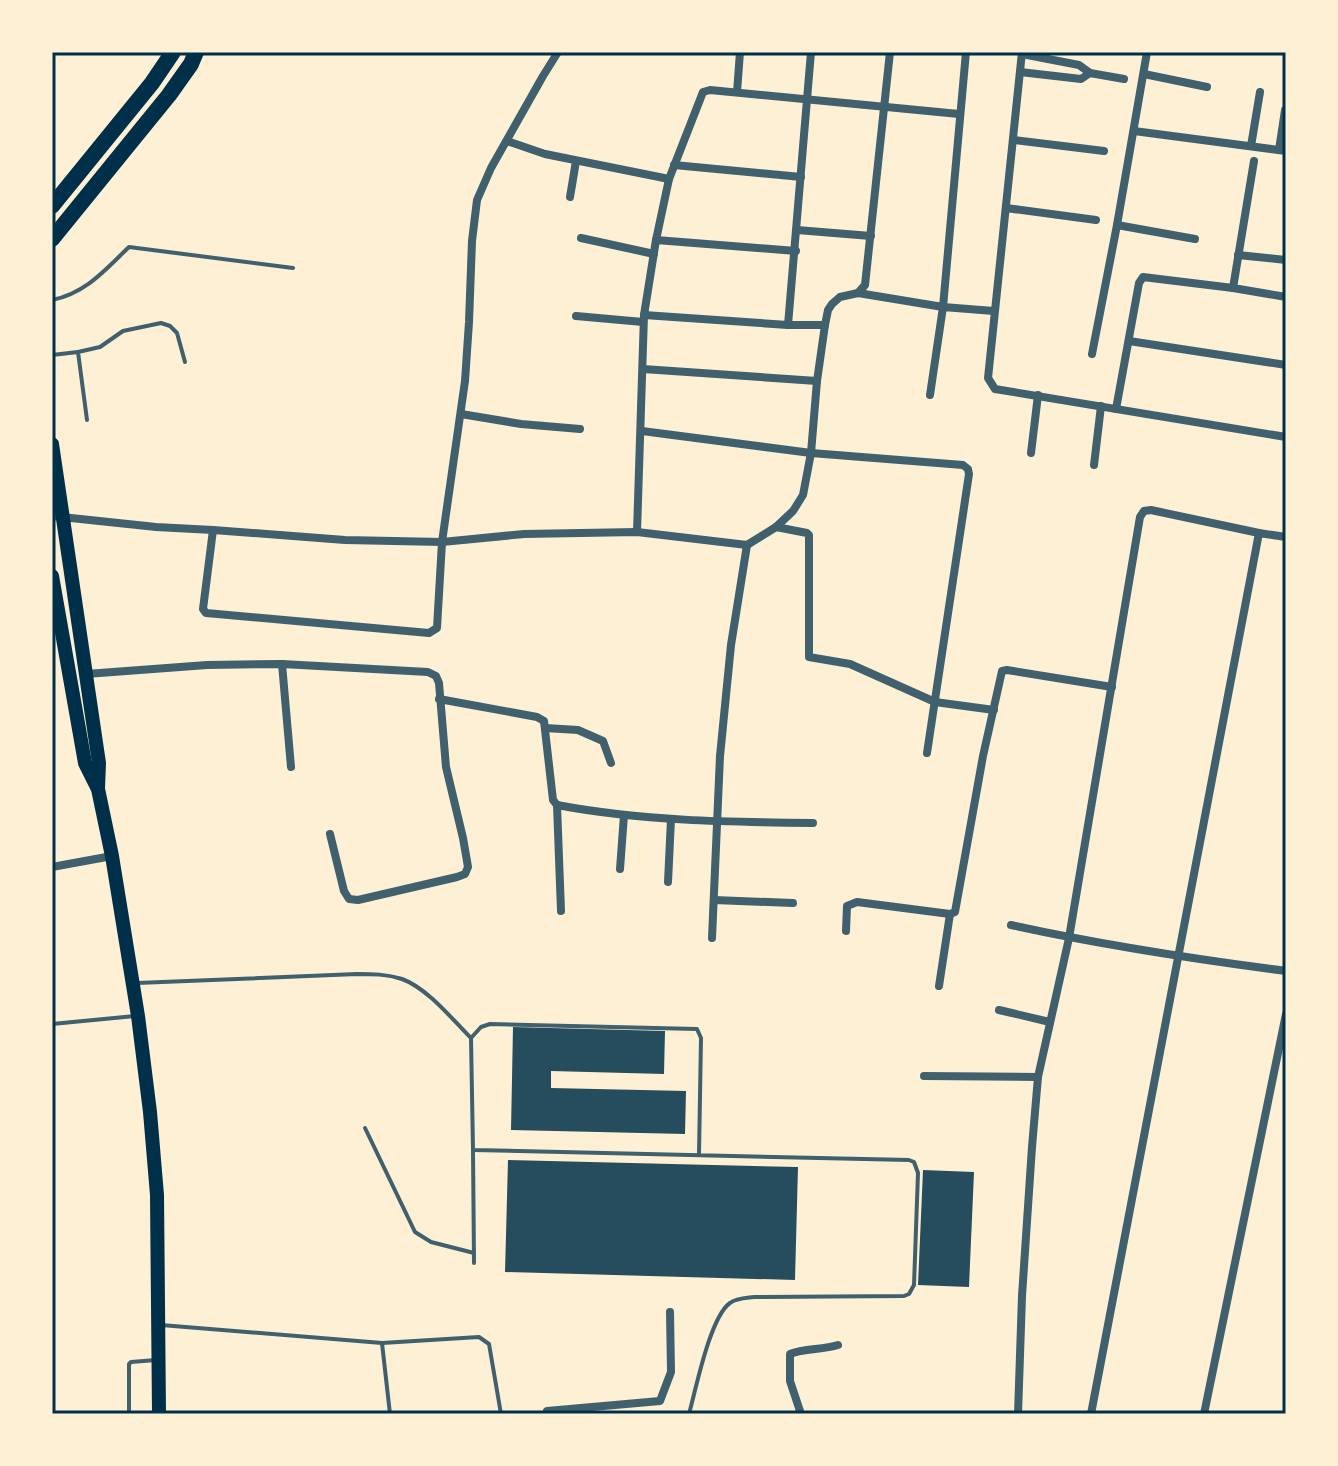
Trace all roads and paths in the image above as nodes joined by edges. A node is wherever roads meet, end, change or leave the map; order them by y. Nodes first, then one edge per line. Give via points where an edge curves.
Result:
1 (173, 52) edge
2 (196, 52) edge
3 (558, 52) edge
4 (740, 52) edge
5 (811, 52) edge
6 (890, 52) edge
7 (966, 52) edge
8 (1147, 52) edge
9 (1022, 53) edge
10 (1020, 72) junction
11 (1090, 73) junction
12 (1144, 74) junction
13 (1124, 79) dead end
14 (1207, 87) dead end
15 (737, 92) junction
16 (1260, 92) dead end
17 (806, 98) junction
18 (885, 107) junction
19 (1285, 110) edge
20 (959, 114) junction
21 (1134, 131) junction
22 (1014, 140) junction
23 (507, 141) junction
24 (1251, 146) junction
25 (1283, 150) edge
26 (1104, 151) dead end
27 (576, 161) junction
28 (1254, 161) dead end
29 (674, 165) junction
30 (801, 177) junction
31 (669, 179) junction
32 (570, 197) dead end
33 (52, 206) edge
34 (1006, 208) junction
35 (1096, 220) dead end
36 (1117, 225) junction
37 (797, 230) junction
38 (871, 236) junction
39 (581, 238) dead end
40 (52, 239) edge
41 (1195, 239) dead end
42 (656, 240) junction
43 (796, 251) junction
44 (654, 254) junction
45 (1238, 255) junction
46 (1286, 260) edge
47 (293, 268) dead end
48 (1233, 288) junction
49 (858, 293) junction
50 (1286, 297) edge
51 (52, 300) edge
52 (943, 307) junction
53 (994, 311) junction
54 (576, 316) dead end
55 (644, 318) junction
56 (788, 325) junction
57 (825, 325) junction
58 (1129, 341) junction
59 (78, 352) junction
60 (1092, 354) dead end
61 (52, 355) edge
62 (185, 362) dead end
63 (1286, 365) edge
64 (643, 369) junction
65 (817, 381) junction
66 (930, 395) dead end
67 (1038, 395) junction
68 (1101, 406) junction
69 (1116, 409) junction
70 (461, 414) junction
71 (87, 420) dead end
72 (580, 429) dead end
73 (642, 431) junction
74 (1286, 437) edge
75 (52, 444) edge
76 (811, 453) junction
77 (1031, 453) dead end
78 (1094, 465) dead end
79 (57, 516) edge
80 (776, 527) junction
81 (213, 530) junction
82 (637, 532) junction
83 (1259, 533) junction
84 (1286, 537) edge
85 (442, 542) junction
86 (747, 545) junction
87 (52, 576) edge
88 (55, 607) edge
89 (282, 664) junction
90 (86, 674) junction
91 (1112, 687) junction
92 (439, 699) junction
93 (935, 702) junction
94 (994, 710) junction
95 (545, 728) junction
96 (927, 753) dead end
97 (611, 763) dead end
98 (291, 767) dead end
99 (98, 789) junction
100 (557, 805) junction
101 (624, 815) junction
102 (671, 819) junction
103 (717, 822) junction
104 (813, 823) dead end
105 (330, 834) dead end
106 (112, 856) junction
107 (52, 867) edge
108 (620, 869) dead end
109 (668, 882) dead end
110 (714, 900) junction
111 (793, 903) dead end
112 (561, 911) dead end
113 (950, 914) junction
114 (1011, 925) dead end
115 (846, 931) dead end
116 (712, 938) dead end
117 (1069, 938) junction
118 (1179, 957) junction
119 (1286, 971) edge
120 (133, 983) junction
121 (939, 986) dead end
122 (999, 1010) dead end
123 (1286, 1014) edge
124 (138, 1016) junction
125 (1050, 1022) junction
126 (52, 1024) edge
127 (471, 1038) junction
128 (924, 1076) dead end
129 (1038, 1077) junction
130 (365, 1128) dead end
131 (473, 1150) junction
132 (699, 1154) junction
133 (474, 1253) junction
134 (474, 1263) dead end
135 (670, 1312) dead end
136 (158, 1324) junction
137 (382, 1343) junction
138 (838, 1345) dead end
139 (159, 1359) junction
140 (129, 1414) edge
141 (159, 1414) edge
142 (390, 1414) edge
143 (501, 1414) edge
144 (548, 1414) edge
145 (689, 1414) edge
146 (801, 1414) edge
147 (1018, 1414) edge
148 (1091, 1414) edge
149 (1204, 1414) edge

1 - 33 highway
2 - 40 highway via 169,95
3 - 23 street
4 - 15 street
5 - 17 street
6 - 18 street
7 - 20 street
8 - 12 street
9 - 10 street
9 - 11 street via 1079,65
10 - 11 street via 1081,79
10 - 22 street
11 - 13 street
12 - 14 street
12 - 21 street
15 - 17 street
15 - 29 street via 703,92
16 - 24 street
17 - 18 street
17 - 30 street
18 - 20 street
18 - 38 street
19 - 25 street
20 - 52 street
21 - 24 street
21 - 36 street
22 - 26 street
22 - 34 street
23 - 27 street
23 - 70 street via 477,200
24 - 25 street
27 - 31 street
27 - 32 street
28 - 45 street
29 - 30 street
29 - 31 street
30 - 37 street
31 - 42 street
34 - 35 street
34 - 53 street
36 - 41 street
36 - 60 street
37 - 38 street
37 - 43 street
38 - 49 street via 865,285
39 - 44 street
42 - 43 street
42 - 44 street
43 - 56 street
44 - 55 street
45 - 46 street
45 - 48 street
47 - 51 lane via 129,247 89,285
48 - 50 street
48 - 58 street via 1143,277
49 - 52 street
49 - 57 street via 832,304
52 - 53 street
52 - 66 street
53 - 67 street via 988,378 995,389
54 - 55 street
55 - 56 street
55 - 64 street
56 - 57 street
57 - 65 street
58 - 63 street
58 - 69 street
59 - 61 lane
59 - 62 lane via 100,347 123,331 161,323 177,333
59 - 71 lane
64 - 65 street
64 - 73 street
65 - 76 street
67 - 68 street
67 - 77 street
68 - 69 street
68 - 78 street
69 - 74 street
70 - 72 street
70 - 85 street
73 - 76 street
73 - 82 street
75 - 79 highway
76 - 80 street via 803,495
76 - 93 street via 968,469
79 - 81 street
79 - 90 highway
80 - 86 street
80 - 93 street via 809,535 809,657 850,664
81 - 85 street
81 - 85 street via 206,613 429,633 437,628
82 - 85 street
82 - 86 street
83 - 84 street
83 - 91 street via 1144,511
83 - 118 street
86 - 103 street via 731,645
87 - 88 highway
88 - 99 highway via 85,763
89 - 90 street
89 - 92 street via 428,672 439,683
89 - 98 street
90 - 99 highway
91 - 94 street via 1007,670 1002,671
91 - 117 street
92 - 95 street via 537,717
92 - 105 street via 465,874 349,899
93 - 94 street
93 - 96 street
94 - 113 street via 955,912
95 - 97 street via 578,730 603,741
95 - 100 street
99 - 106 highway
100 - 101 street
100 - 112 street
101 - 102 street
101 - 108 street
102 - 103 street
102 - 109 street
103 - 104 street
103 - 110 street
106 - 107 street
106 - 120 highway
110 - 111 street
110 - 116 street
113 - 115 street via 857,902 847,906
113 - 121 street
114 - 117 street
117 - 118 street
117 - 125 street
118 - 119 street
118 - 148 street
120 - 124 highway
120 - 127 lane via 382,975 423,989
122 - 125 street
123 - 149 street
124 - 126 lane
124 - 136 highway via 157,1195
125 - 129 street
127 - 131 lane
127 - 132 lane via 490,1024 697,1029
128 - 129 street
129 - 147 street
130 - 133 lane via 415,1232 431,1242
131 - 132 lane
131 - 133 lane
132 - 145 lane via 914,1162 916,1243 914,1285 904,1296 731,1301 713,1329
133 - 134 lane
135 - 144 street via 671,1372 660,1401
136 - 137 lane
136 - 139 highway
137 - 142 lane
137 - 143 lane via 479,1337 489,1344
138 - 146 street via 790,1354 790,1381
139 - 140 lane via 129,1364
139 - 141 highway

